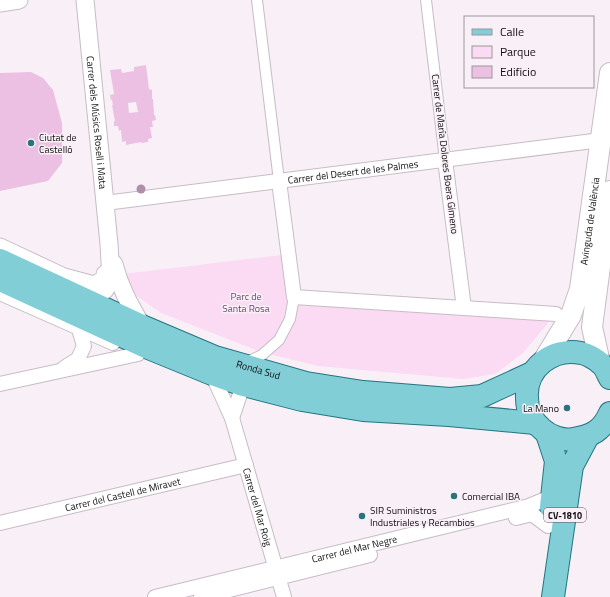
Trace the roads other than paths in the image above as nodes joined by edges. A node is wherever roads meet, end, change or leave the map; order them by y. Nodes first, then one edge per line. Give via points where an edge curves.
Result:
1 (19, 0) edge
2 (85, 0) edge
3 (257, 0) edge
4 (426, 0) edge
5 (0, 2) edge
6 (610, 73) edge
7 (601, 140) junction
8 (445, 160) junction
9 (279, 181) junction
10 (610, 191) edge
11 (105, 203) junction
12 (109, 244) junction
13 (0, 247) edge
14 (0, 260) edge
15 (0, 280) edge
16 (0, 293) edge
17 (294, 296) junction
18 (86, 299) junction
19 (464, 308) junction
20 (556, 314) dead end
21 (142, 326) junction
22 (79, 329) junction
23 (138, 354) junction
24 (240, 365) junction
25 (537, 367) junction
26 (606, 369) edge
27 (61, 370) junction
28 (214, 381) junction
29 (0, 384) edge
30 (240, 394) junction
31 (232, 418) junction
32 (479, 418) junction
33 (609, 419) edge
34 (541, 429) junction
35 (588, 436) junction
36 (246, 465) junction
37 (552, 496) junction
38 (0, 523) edge
39 (548, 526) junction
40 (277, 573) junction
41 (155, 597) edge
42 (201, 597) edge
43 (284, 597) edge
44 (538, 597) edge
45 (553, 597) edge

1 - 5 street
2 - 11 street, Carrer dels Músics Rosell i Mata
3 - 9 street
4 - 8 street, Carrer de María Dolores Boera Gimeno
6 - 7 main road, Avinguda de València
7 - 8 street, Carrer del Desert de les Palmes
7 - 25 main road, Avinguda de València via 580,289 571,315
8 - 9 street, Carrer del Desert de les Palmes
8 - 19 street, Carrer de María Dolores Boera Gimeno
9 - 11 street, Carrer del Desert de les Palmes
9 - 17 street
10 - 26 main road, Avinguda de València via 592,326
11 - 12 street, Carrer dels Músics Rosell i Mata
12 - 13 street via 105,279 94,285 64,277
12 - 18 street, Carrer dels Músics Rosell i Mata via 111,280 105,290
12 - 21 street, Carrer dels Músics Rosell i Mata via 117,276
14 - 18 main road, Ronda Sud
15 - 28 main road, Ronda Sud
16 - 22 street, Ronda Sud
17 - 19 street
17 - 24 street via 290,320 279,340 262,356
18 - 21 main road, Ronda Sud
19 - 20 street
21 - 24 main road, Ronda Sud
22 - 23 street, Ronda Sud
22 - 27 street via 84,346 78,359
23 - 27 street
23 - 28 street, Ronda Sud
24 - 25 main road, Ronda Sud via 306,384 363,392 450,399 482,396
25 - 26 main road, Ronda Sud via 561,352 582,353
25 - 34 main road via 526,390 527,408
27 - 29 street
28 - 30 street, Ronda Sud
28 - 31 street, Carrer del Mar Roig
28 - 32 main road, Ronda Sud via 240,384 302,400 363,410
30 - 31 street
30 - 32 street, Ronda Sud via 300,410 363,419 449,426
31 - 36 street, Carrer del Mar Roig
32 - 34 main road, Ronda Sud
33 - 35 main road
34 - 35 main road, Ronda Sud via 568,440
34 - 37 main road via 556,462
35 - 45 main road, CV-1810 via 572,466
36 - 38 street, Carrer del Castell de Miravet
36 - 40 street, Carrer del Mar Roig
37 - 39 main road, CV-1810
37 - 40 street, Carrer del Mar Negre via 530,506
39 - 40 street, Carrer del Mar Negre via 532,514
39 - 44 main road, CV-1810
40 - 41 street, Carrer del Mar Negre
40 - 42 street, Carrer del Mar Negre
40 - 43 street, Carrer del Mar Roig

